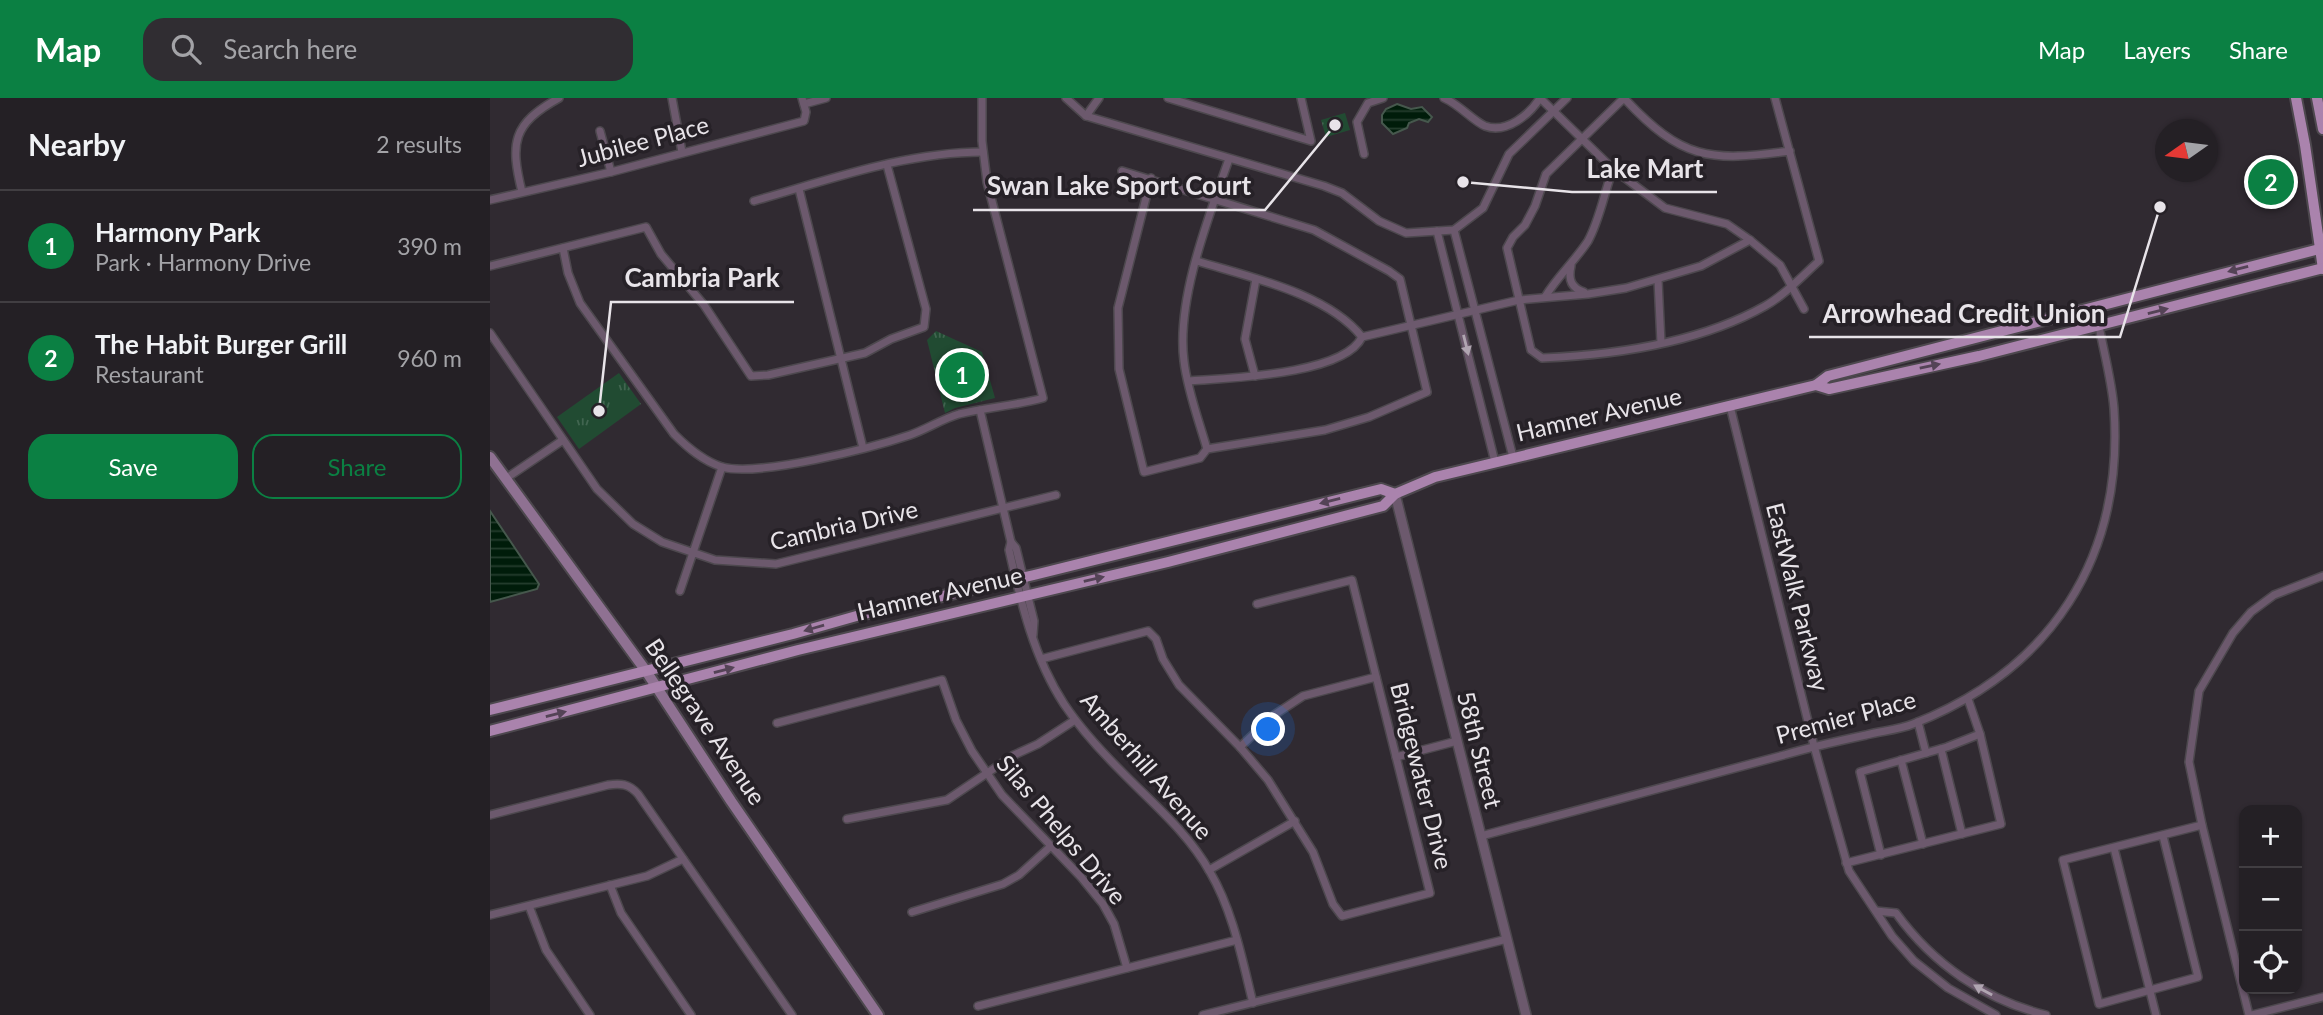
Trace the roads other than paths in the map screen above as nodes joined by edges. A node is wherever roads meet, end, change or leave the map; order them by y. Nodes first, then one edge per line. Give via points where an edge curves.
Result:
1 (557, 98) edge
2 (672, 98) edge
3 (826, 98) edge
4 (982, 98) edge
5 (1066, 98) edge
6 (1098, 98) edge
7 (1168, 98) edge
8 (1301, 98) edge
9 (1383, 98) edge
10 (1444, 98) edge
11 (1540, 98) edge
12 (1567, 98) edge
13 (1624, 98) edge
14 (1775, 98) edge
15 (2296, 98) edge
16 (2317, 98) edge
17 (803, 101) edge
18 (1367, 101) edge
19 (1554, 111) junction
20 (1086, 116) junction
21 (2323, 129) edge
22 (600, 131) dead end
23 (1582, 139) junction
24 (1790, 151) junction
25 (682, 152) junction
26 (984, 152) junction
27 (1364, 154) dead end
28 (1229, 159) junction
29 (887, 164) junction
30 (1614, 169) junction
31 (1122, 171) dead end
32 (611, 172) junction
33 (1151, 178) junction
34 (799, 189) junction
35 (522, 192) junction
36 (1215, 199) junction
37 (490, 200) edge
38 (754, 201) dead end
39 (1454, 230) junction
40 (1437, 231) junction
41 (1750, 240) junction
42 (563, 248) junction
43 (2321, 249) edge
44 (1197, 261) junction
45 (1572, 264) junction
46 (490, 266) edge
47 (2323, 269) edge
48 (1256, 279) junction
49 (1658, 280) junction
50 (1792, 286) junction
51 (1588, 294) junction
52 (1545, 297) junction
53 (1519, 300) junction
54 (1804, 309) dead end
55 (1474, 310) junction
56 (1458, 314) junction
57 (1412, 325) junction
58 (2099, 326) junction
59 (490, 333) edge
60 (1362, 337) junction
61 (1661, 343) junction
62 (1908, 356) junction
63 (841, 358) junction
64 (1255, 376) junction
65 (1189, 381) junction
66 (1816, 385) junction
67 (1842, 386) junction
68 (1730, 406) junction
69 (980, 410) junction
70 (563, 440) junction
71 (863, 448) junction
72 (1207, 449) junction
73 (490, 457) edge
74 (1513, 457) junction
75 (1495, 462) junction
76 (722, 467) junction
77 (506, 479) junction
78 (1395, 494) junction
79 (1056, 495) dead end
80 (1003, 508) junction
81 (693, 552) junction
82 (2323, 576) edge
83 (1019, 578) junction
84 (680, 592) dead end
85 (1024, 596) junction
86 (1257, 604) dead end
87 (1041, 659) junction
88 (646, 671) junction
89 (1376, 677) junction
90 (658, 688) junction
91 (1968, 699) junction
92 (490, 710) edge
93 (1075, 720) junction
94 (1917, 722) junction
95 (777, 723) dead end
96 (490, 731) edge
97 (1980, 734) junction
98 (1457, 741) junction
99 (1814, 746) junction
100 (1240, 747) junction
101 (1941, 749) junction
102 (1926, 753) junction
103 (1396, 757) junction
104 (1901, 760) junction
105 (988, 774) junction
106 (490, 815) edge
107 (847, 818) dead end
108 (1295, 821) junction
109 (2202, 825) junction
110 (1962, 834) junction
111 (1481, 836) junction
112 (2163, 836) junction
113 (1923, 844) junction
114 (1051, 846) junction
115 (2114, 848) junction
116 (1881, 855) junction
117 (683, 859) junction
118 (1846, 863) junction
119 (1209, 870) junction
120 (610, 885) junction
121 (529, 906) junction
122 (1876, 911) junction
123 (912, 912) dead end
124 (490, 915) edge
125 (1507, 939) junction
126 (1237, 940) junction
127 (1127, 968) junction
128 (2149, 992) junction
129 (2323, 997) edge
130 (1253, 1003) junction
131 (978, 1006) dead end
132 (590, 1015) edge
133 (691, 1015) edge
134 (792, 1015) edge
135 (878, 1015) edge
136 (1203, 1015) edge
137 (1526, 1015) edge
138 (1996, 1015) edge
139 (2046, 1015) edge
140 (2156, 1015) edge
141 (2251, 1015) edge

1 - 35 street via 519,130 514,153
2 - 25 street
3 - 17 street
4 - 26 street
5 - 20 street
6 - 20 street
7 - 8 street via 1311,141
9 - 18 street
10 - 11 street via 1487,127 1500,127 1525,116
11 - 19 street
12 - 19 street
13 - 23 street
13 - 24 street via 1660,134 1680,146 1720,157
14 - 24 street
15 - 43 main road
16 - 21 main road
17 - 25 street, Jubilee Place via 804,121
18 - 27 street via 1357,122
19 - 23 street
19 - 39 street via 1509,154 1483,208
20 - 28 street
22 - 32 street
23 - 30 street
23 - 53 street via 1546,174 1525,225 1507,248
24 - 50 street via 1819,261
25 - 32 street, Jubilee Place
26 - 29 street via 920,156
26 - 69 street via 987,182 1043,398
28 - 36 street
28 - 40 street via 1342,193 1379,221 1406,233
29 - 34 street
29 - 63 street via 926,309 924,327
30 - 41 street via 1665,208 1727,224
30 - 45 street via 1597,224
31 - 33 street
32 - 35 street, Jubilee Place
33 - 36 street
33 - 72 street via 1118,308 1119,369 1144,472 1200,458
34 - 38 street
34 - 63 street
35 - 37 street, Jubilee Place
36 - 44 street
36 - 57 street via 1314,229 1390,271 1400,279
39 - 40 street
39 - 55 street
40 - 56 street
41 - 49 street via 1702,267
41 - 50 street via 1780,265
42 - 46 street
42 - 63 street via 646,227 751,376
42 - 76 street via 580,303 674,434 690,450
43 - 47 main road
43 -> 62 main road, Hamner Avenue
44 - 48 street
44 - 65 street via 1184,319
45 - 51 street via 1571,282 1576,290
45 - 52 street
58 -> 47 main road, Hamner Avenue
48 - 60 street via 1308,298 1351,324
48 - 64 street via 1245,339
49 - 51 street
49 - 61 street
50 - 54 street
50 - 61 street via 1766,306
51 - 52 street
52 - 53 street
53 - 55 street
53 - 61 street via 1531,350 1542,358 1627,352
55 - 56 street
55 - 74 street
56 - 57 street
56 -> 75 street
57 - 60 street
57 - 72 street via 1427,392 1325,430
67 -> 58 main road, Hamner Avenue
58 - 91 street, Premier Place via 2114,409 2113,480 2104,528 2087,573 2056,621 2020,659
59 - 70 street, Cambria Drive
60 - 64 street via 1358,346 1328,362
62 - 66 main road, Hamner Avenue via 1828,376
62 - 67 main road via 1901,365 1853,377
63 - 71 street
64 - 65 street
65 - 72 street
66 - 67 main road, Hamner Avenue
66 - 68 main road, Hamner Avenue
68 - 74 main road, Hamner Avenue
68 - 99 street, EastWalk Parkway
69 - 71 street
69 - 80 street, Amberhill Avenue
70 - 77 street
70 - 81 street, Cambria Drive via 597,489 633,524 663,542
71 - 76 street via 747,470
73 - 77 main road, Bellegrave Avenue
74 - 75 main road, Hamner Avenue
75 - 78 main road, Hamner Avenue via 1435,477
76 - 81 street
77 - 88 main road, Bellegrave Avenue
78 -> 83 main road, Hamner Avenue via 1381,489
85 -> 78 main road, Hamner Avenue via 1383,506
78 - 98 street, 58th Street
79 - 80 street, Cambria Drive
80 - 81 street, Cambria Drive via 776,564 715,560
80 - 83 street, Amberhill Avenue via 1016,548
81 - 84 street
82 - 109 street via 2274,595 2251,612 2199,691 2189,762
83 - 85 street, Amberhill Avenue
83 -> 88 main road, Hamner Avenue
85 - 87 street, Amberhill Avenue via 1026,621
90 -> 85 main road, Hamner Avenue
86 - 89 street, Bridgewater Drive via 1352,580
87 - 93 street, Amberhill Avenue
87 - 100 street via 1148,631 1178,685
88 - 90 main road, Bellegrave Avenue
88 - 92 main road, Hamner Avenue
89 - 100 street via 1303,696
89 - 103 street, Bridgewater Drive
96 -> 90 main road, Hamner Avenue
90 - 135 main road, Bellegrave Avenue
91 - 94 street, Premier Place
91 - 97 street
93 - 105 street
93 - 119 street, Amberhill Avenue via 1171,820
94 - 99 street, Premier Place
94 - 102 street
95 - 105 street, Silas Phelps Drive via 942,680 956,720
97 - 101 street
97 - 110 street via 2001,824
98 - 103 street
98 - 111 street, 58th Street
99 - 111 street, Premier Place
99 - 118 street, EastWalk Parkway
100 - 108 street
101 - 102 street
101 - 110 street
102 - 104 street
103 - 108 street, Bridgewater Drive via 1430,893 1342,916
104 - 113 street
104 - 116 street via 1860,772
105 - 107 street via 947,800
105 - 114 street, Silas Phelps Drive
106 - 117 street via 625,785 638,794
108 - 119 street
109 - 112 street
109 - 141 street
110 - 113 street
111 - 125 street, 58th Street
112 - 115 street
112 - 128 street via 2198,977
113 - 116 street
114 - 123 street via 1003,884
114 - 127 street, Silas Phelps Drive via 1103,904
115 - 128 street
115 - 128 street via 2063,860 2099,1004
116 - 118 street
117 - 120 street via 660,872
117 - 134 street
118 - 122 street, EastWalk Parkway
119 - 126 street, Amberhill Avenue
120 - 121 street
120 - 133 street via 621,914
121 - 124 street
121 - 132 street via 545,950
122 - 138 street, EastWalk Parkway via 1914,961 1948,988
139 -> 122 street, EastWalk Parkway via 2014,1006 1960,977 1931,955 1896,913
125 - 130 street
125 - 137 street, 58th Street
126 - 127 street
126 - 130 street, Amberhill Avenue
127 - 131 street
128 - 140 street
129 - 141 street
130 - 136 street

